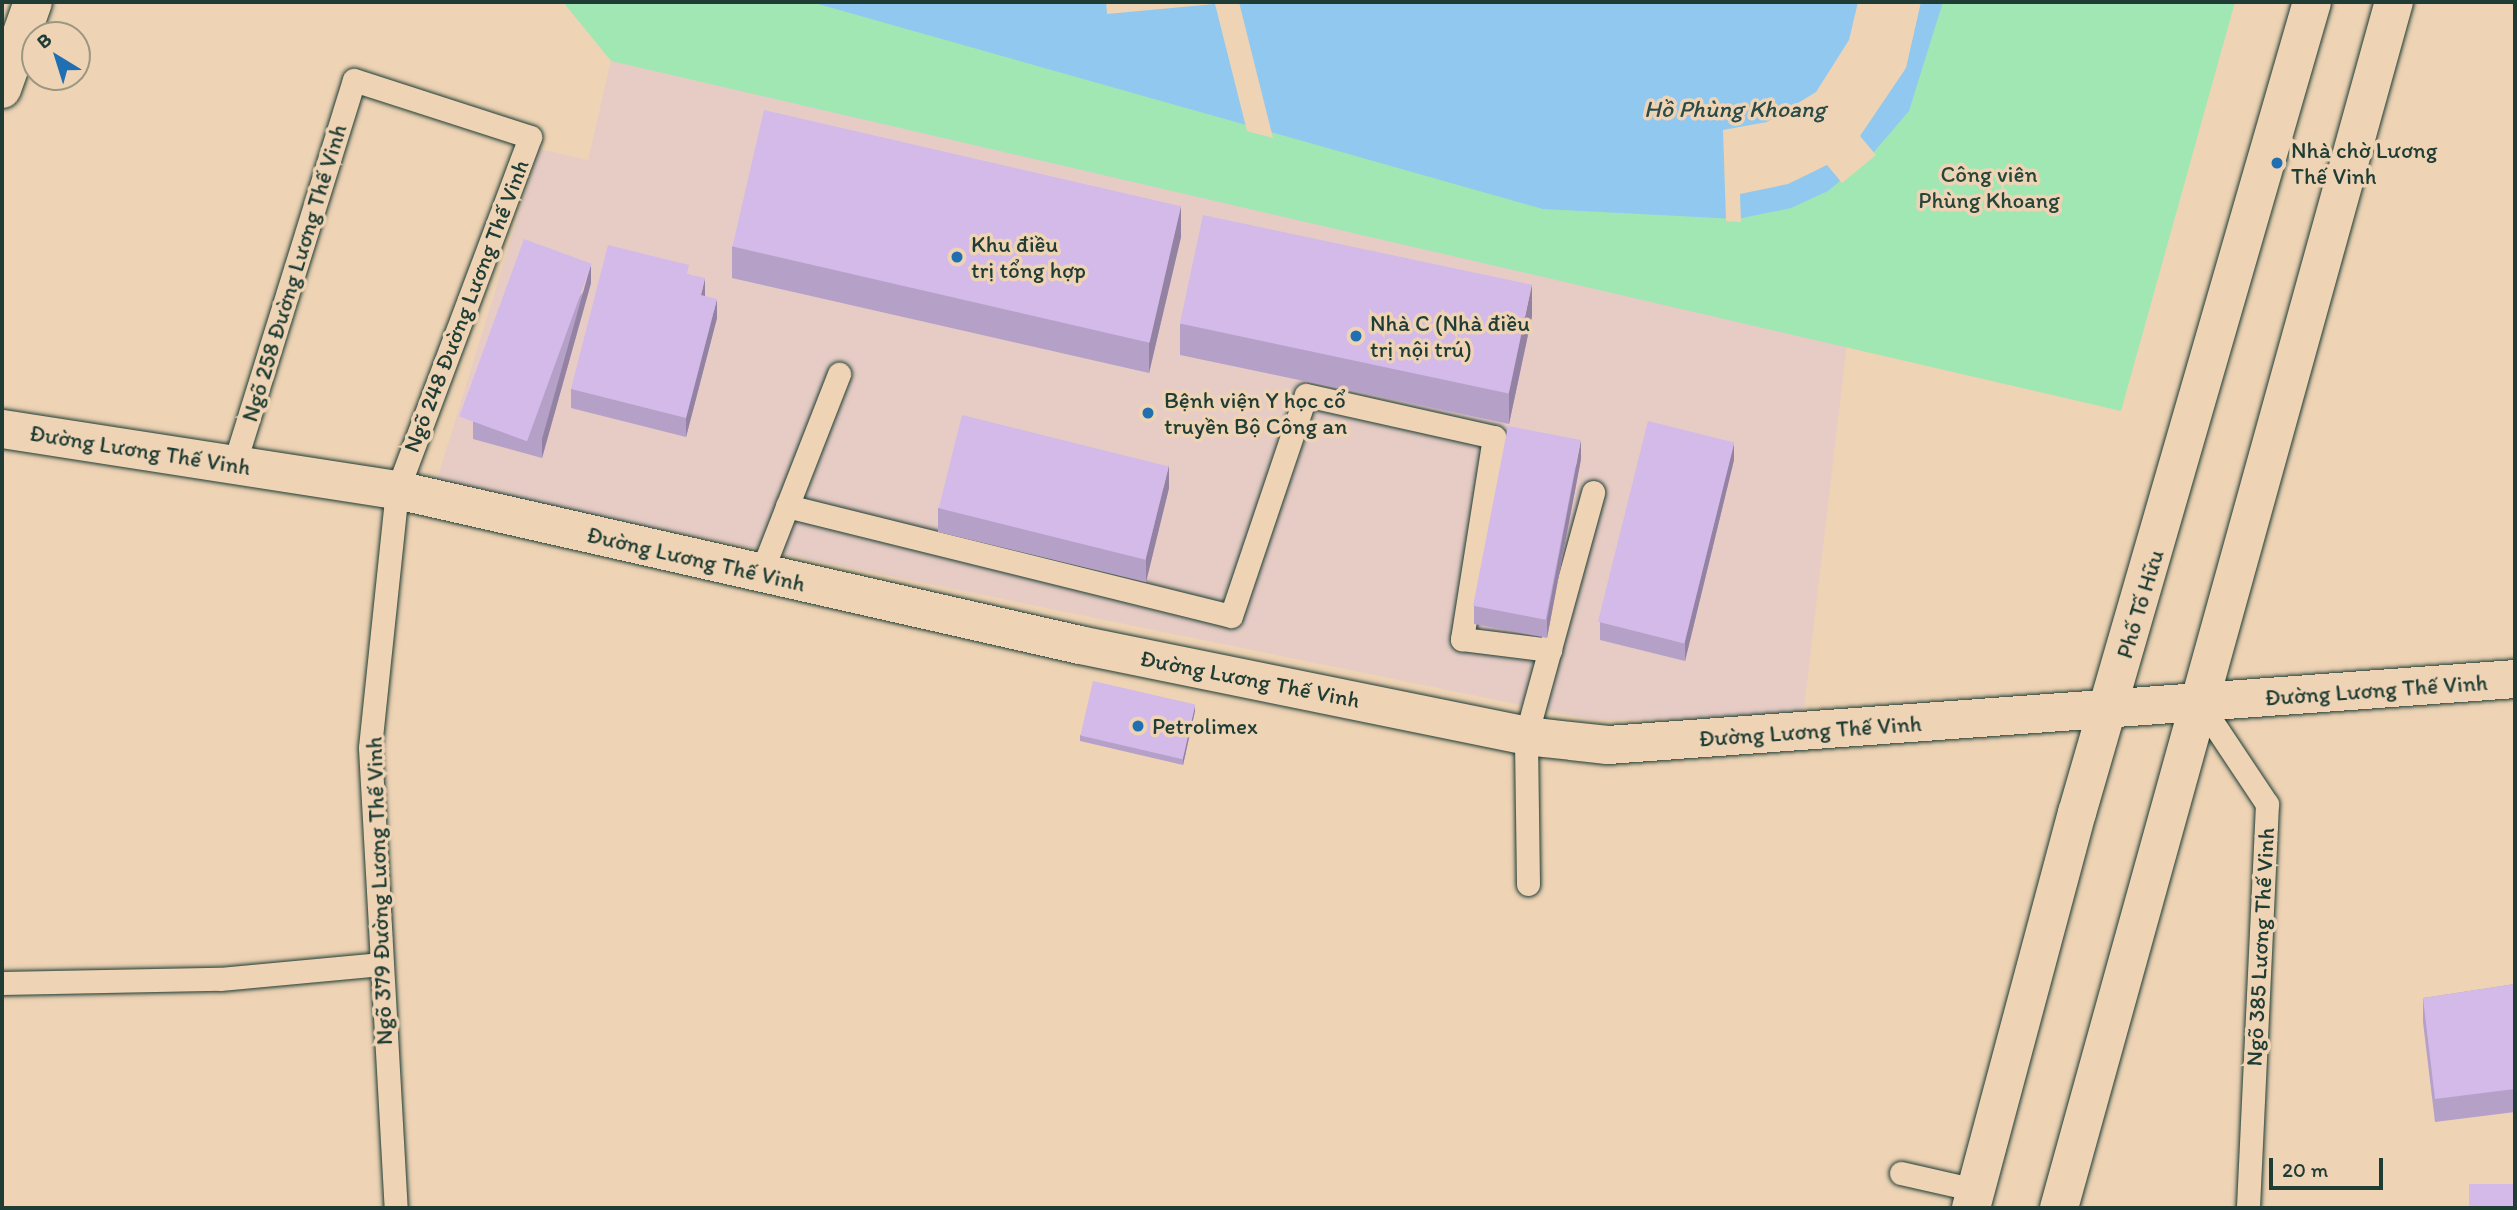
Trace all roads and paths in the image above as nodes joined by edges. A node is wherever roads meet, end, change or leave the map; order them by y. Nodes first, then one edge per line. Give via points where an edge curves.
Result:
1 (33, 2) edge
2 (2312, 2) edge
3 (2394, 2) edge
4 (354, 80) joint
5 (2, 89) edge
6 (839, 374) dead end
7 (2, 429) edge
8 (234, 465) junction
9 (397, 490) junction
10 (1593, 492) dead end
11 (787, 506) junction
12 (761, 573) junction
13 (1550, 650) junction
14 (2515, 679) edge
15 (2201, 705) junction
16 (2106, 711) junction
17 (1526, 736) junction
18 (1528, 884) dead end
19 (381, 964) junction
20 (2, 984) edge
21 (1901, 1173) dead end
22 (1973, 1199) edge
23 (396, 1208) edge
24 (2059, 1208) edge
25 (2248, 1208) edge

1 - 5 street
2 - 16 street, Phố Tố Hữu
3 - 15 street
4 - 8 lane, Ngõ 258 Đường Lương Thế Vinh
4 - 9 lane, Ngõ 248 Đường Lương Thế Vinh via 530,137
6 - 11 lane
7 - 8 street, Đường Lương Thế Vinh
8 - 9 street, Đường Lương Thế Vinh
9 - 12 street, Đường Lương Thế Vinh
9 - 19 lane, Ngõ 379 Đường Lương Thế Vinh via 370,748
10 - 13 lane
11 - 12 lane
11 - 13 lane via 1231,616 1306,395 1494,437 1462,639
12 - 17 street, Đường Lương Thế Vinh
13 - 17 lane
14 - 15 street, Đường Lương Thế Vinh
15 - 16 street, Đường Lương Thế Vinh
15 - 24 street
15 - 25 lane, Ngõ 385 Lương Thế Vinh via 2267,804
16 - 17 street, Đường Lương Thế Vinh via 1608,745
16 - 22 street, Phố Tố Hữu
17 - 18 lane
19 - 20 lane via 220,979
19 - 23 lane, Ngõ 379 Đường Lương Thế Vinh
21 - 22 lane

